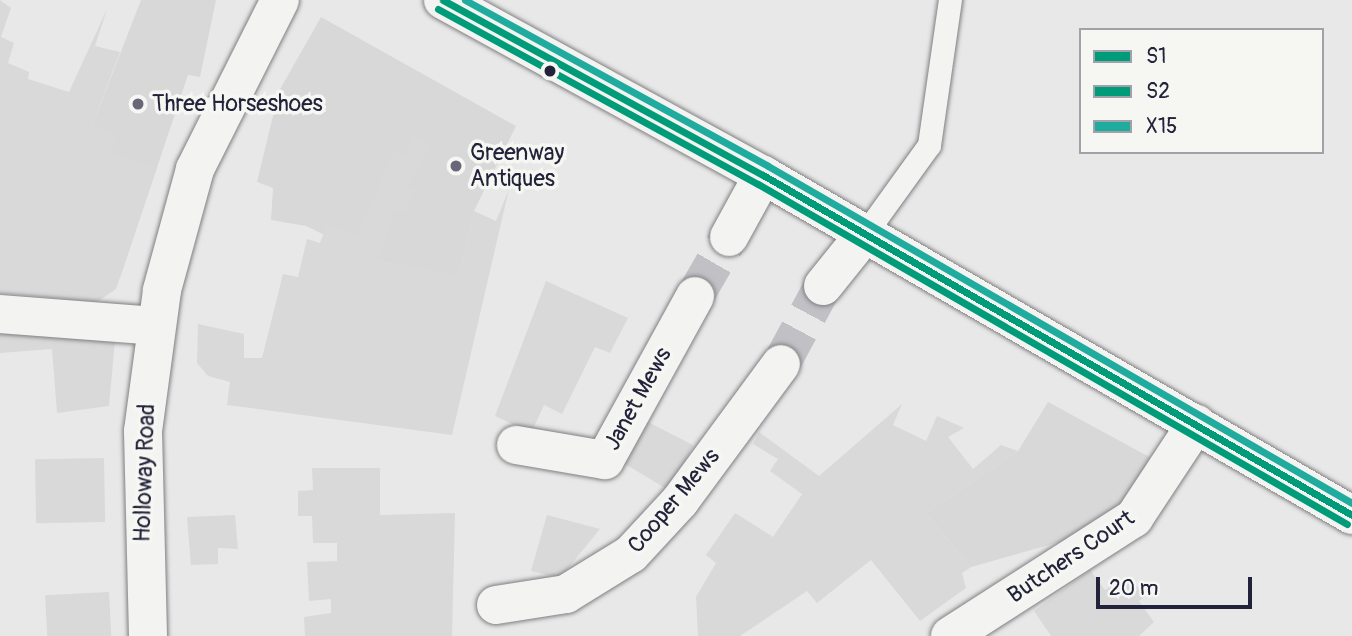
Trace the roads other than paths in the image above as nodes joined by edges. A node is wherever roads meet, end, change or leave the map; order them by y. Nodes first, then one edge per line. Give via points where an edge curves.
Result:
1 (280, 0) edge
2 (443, 0) edge
3 (950, 0) edge
4 (764, 175) junction
5 (864, 235) junction
6 (729, 237) tunnel mouth
7 (823, 286) tunnel mouth
8 (695, 296) tunnel mouth
9 (0, 314) edge
10 (156, 326) junction
11 (781, 364) tunnel mouth
12 (1196, 424) junction
13 (516, 445) dead end
14 (1352, 515) edge
15 (496, 605) dead end
16 (148, 636) edge
17 (950, 636) edge

1 - 10 street, Holloway Road via 195,169
2 - 4 street
3 - 5 lane via 929,145
4 - 5 street
4 - 6 street
5 - 7 street
5 - 12 street
8 - 13 street, Janet Mews via 605,460
9 - 10 street
10 - 16 street, Holloway Road via 141,506
11 - 15 street, Cooper Mews via 680,501 631,554 566,594
12 - 14 street
12 - 17 street, Butchers Court via 1134,519

